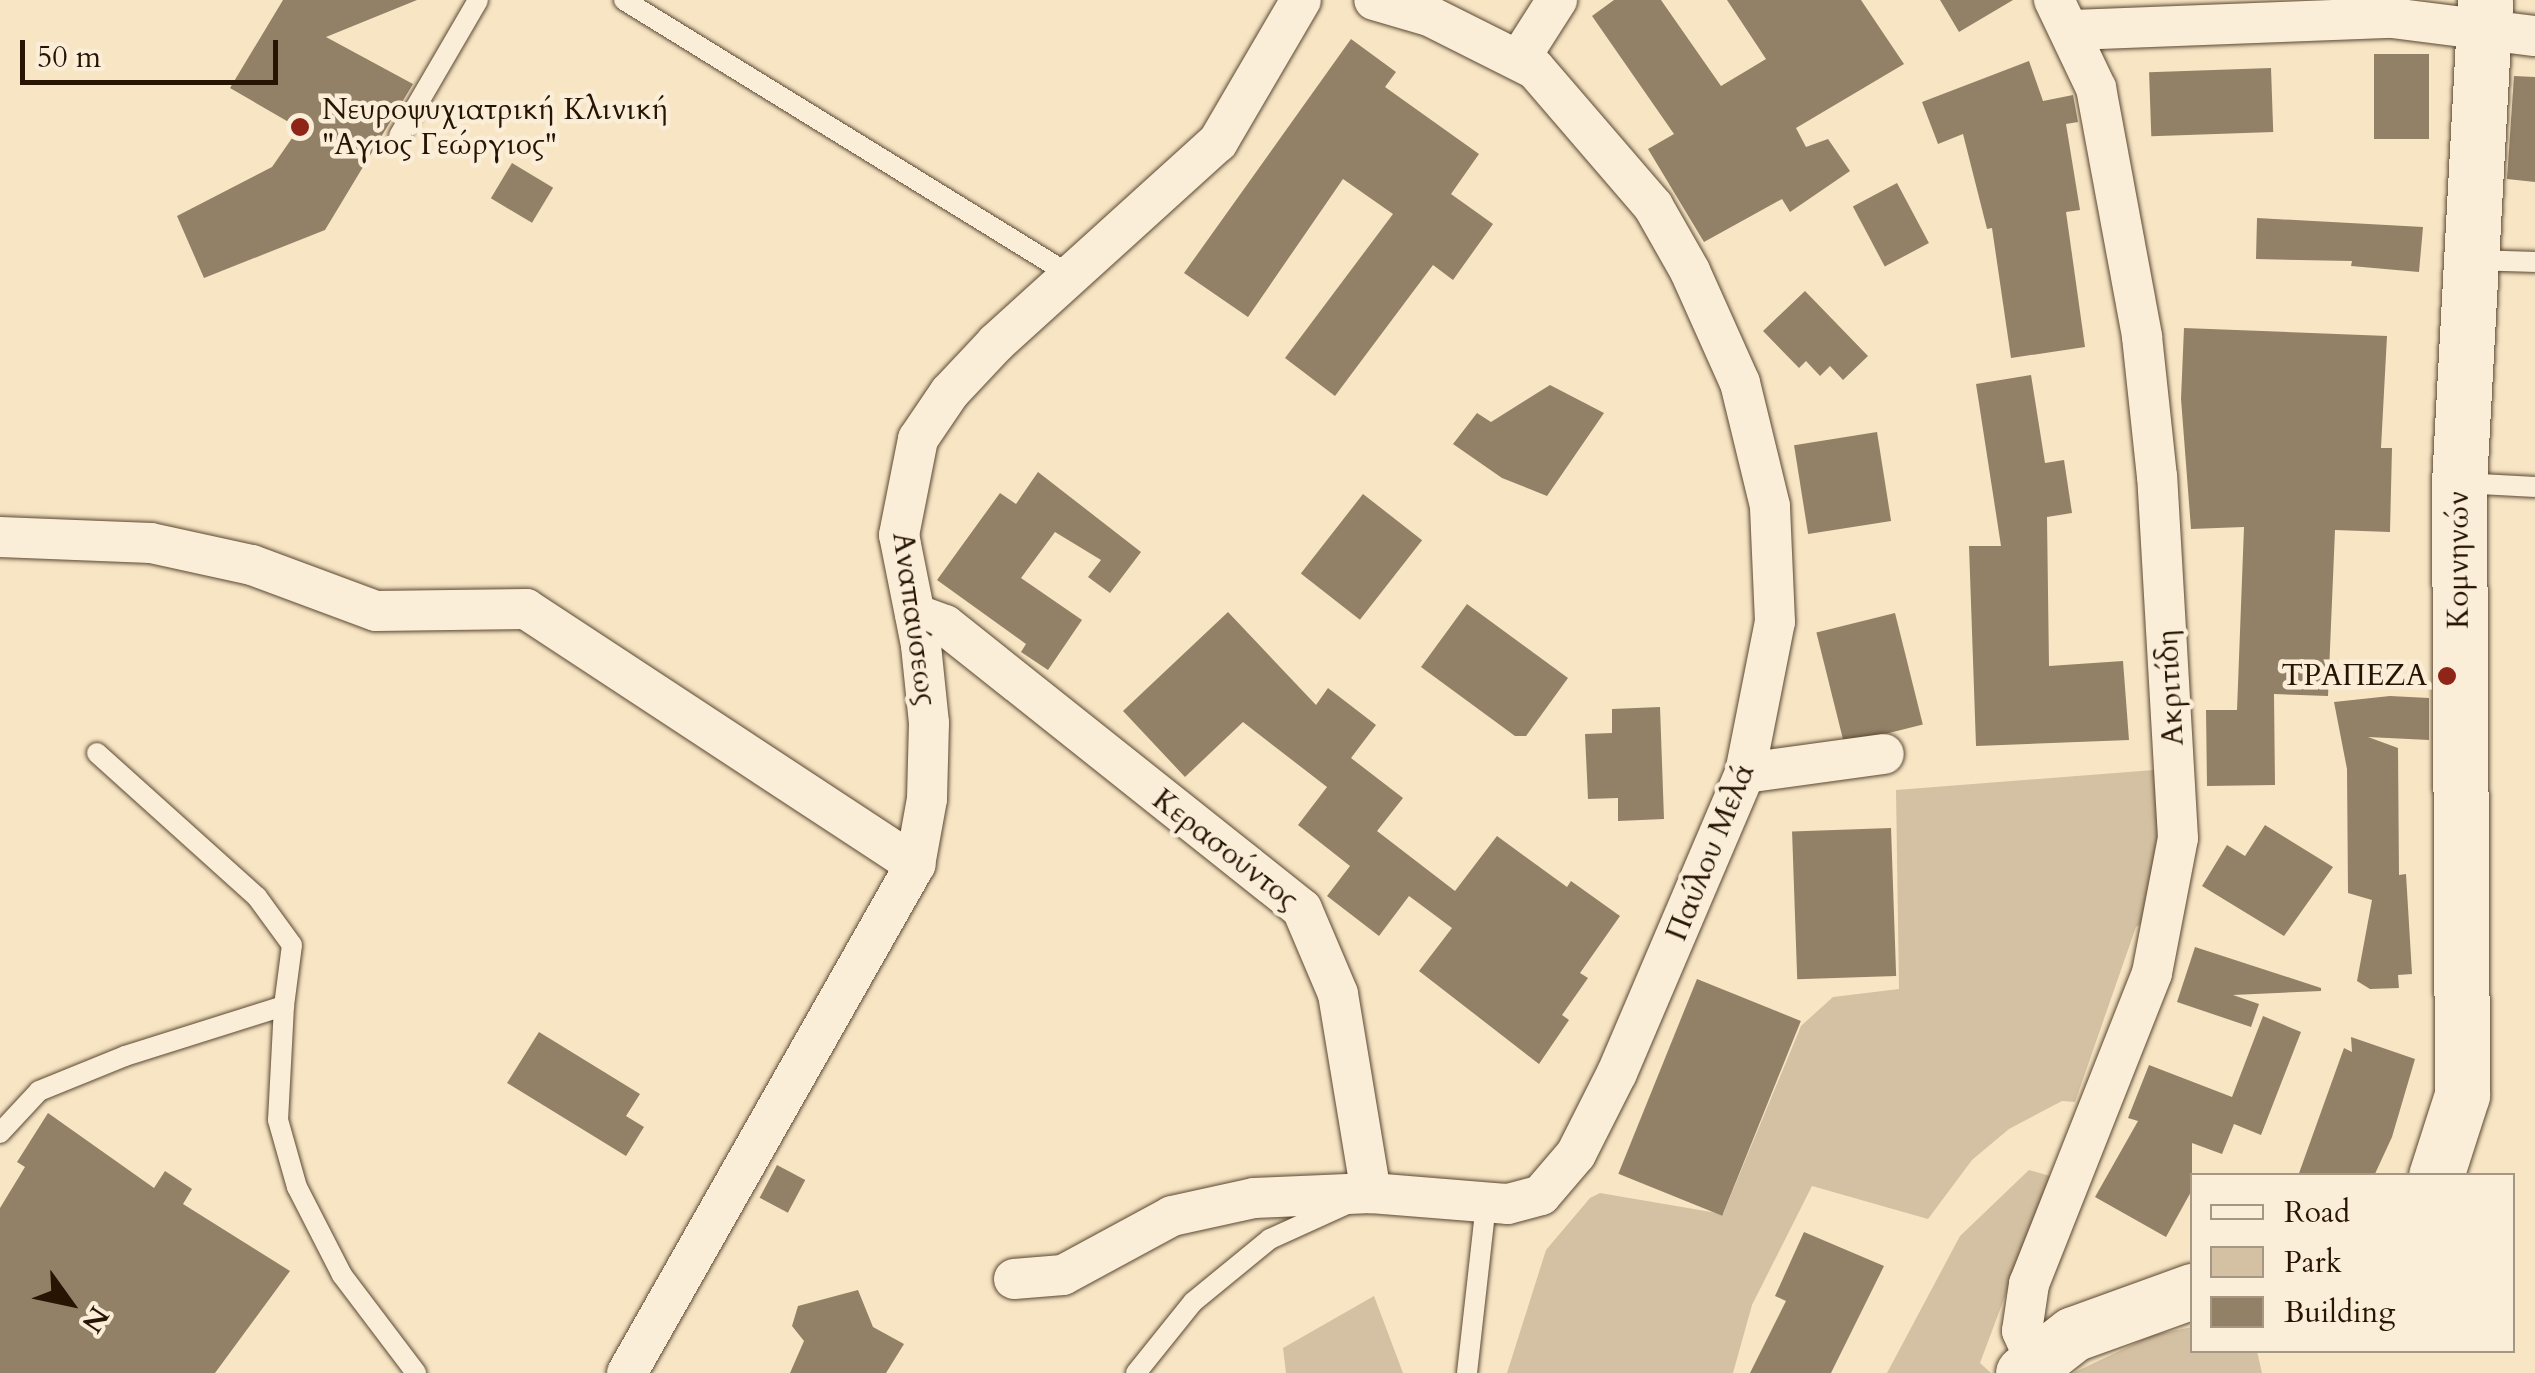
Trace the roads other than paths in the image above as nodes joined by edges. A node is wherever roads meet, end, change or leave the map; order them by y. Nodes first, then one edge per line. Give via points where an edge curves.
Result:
1 (478, 0) edge
2 (624, 0) edge
3 (1301, 0) edge
4 (1374, 0) edge
5 (1557, 0) edge
6 (2063, 15) edge
7 (2483, 15) edge
8 (2535, 36) edge
9 (1520, 58) junction
10 (399, 136) dead end
11 (2467, 260) junction
12 (2535, 262) edge
13 (1072, 276) junction
14 (2460, 483) junction
15 (2535, 487) edge
16 (0, 537) edge
17 (915, 614) junction
18 (97, 753) dead end
19 (1884, 754) dead end
20 (1745, 773) junction
21 (914, 866) junction
22 (284, 1006) junction
23 (0, 1132) edge
24 (2437, 1173) edge
25 (1371, 1193) junction
26 (1486, 1203) junction
27 (1014, 1279) dead end
28 (2190, 1292) edge
29 (2029, 1366) edge
30 (416, 1373) edge
31 (627, 1373) edge
32 (1136, 1373) edge
33 (1467, 1373) edge

1 - 10 lane
2 - 13 lane
3 - 13 street, Αναπαύσεως via 1218,142
4 - 9 street, Παύλου Μελά via 1429,16
5 - 9 street
6 - 7 street
6 - 29 street, Ακριτίδη via 2105,125 2142,336 2178,838 2152,974 2029,1284 2022,1331
7 - 8 street
7 - 11 main road, Κομνηνών
9 - 20 street, Παύλου Μελά via 1577,113 1653,206 1740,382 1760,452 1776,563 1767,677
11 - 12 lane
11 - 14 main road, Κομνηνών
13 - 17 street, Αναπαύσεως via 972,367 918,440 898,535
14 - 15 lane
14 - 24 main road, Κομνηνών via 2462,1095
16 - 21 street via 151,542 252,566 376,611 526,608
17 - 21 street, Αναπαύσεως via 929,760
17 - 25 street, Κερασούντος via 946,625 1302,908 1338,994
18 - 22 lane via 257,897 292,945
19 - 20 street
20 - 26 street, Παύλου Μελά via 1700,890 1576,1154 1538,1197
21 - 31 street, Αναπαύσεως
22 - 23 lane via 125,1056 39,1092
22 - 30 lane via 278,1120 297,1188 342,1275
25 - 26 street, Παύλου Μελά
25 - 27 street, Παύλου Μελά via 1305,1192 1208,1207 1172,1216 1063,1275
25 - 32 lane via 1270,1239 1193,1302
26 - 33 lane
28 - 29 main road via 2120,1312

